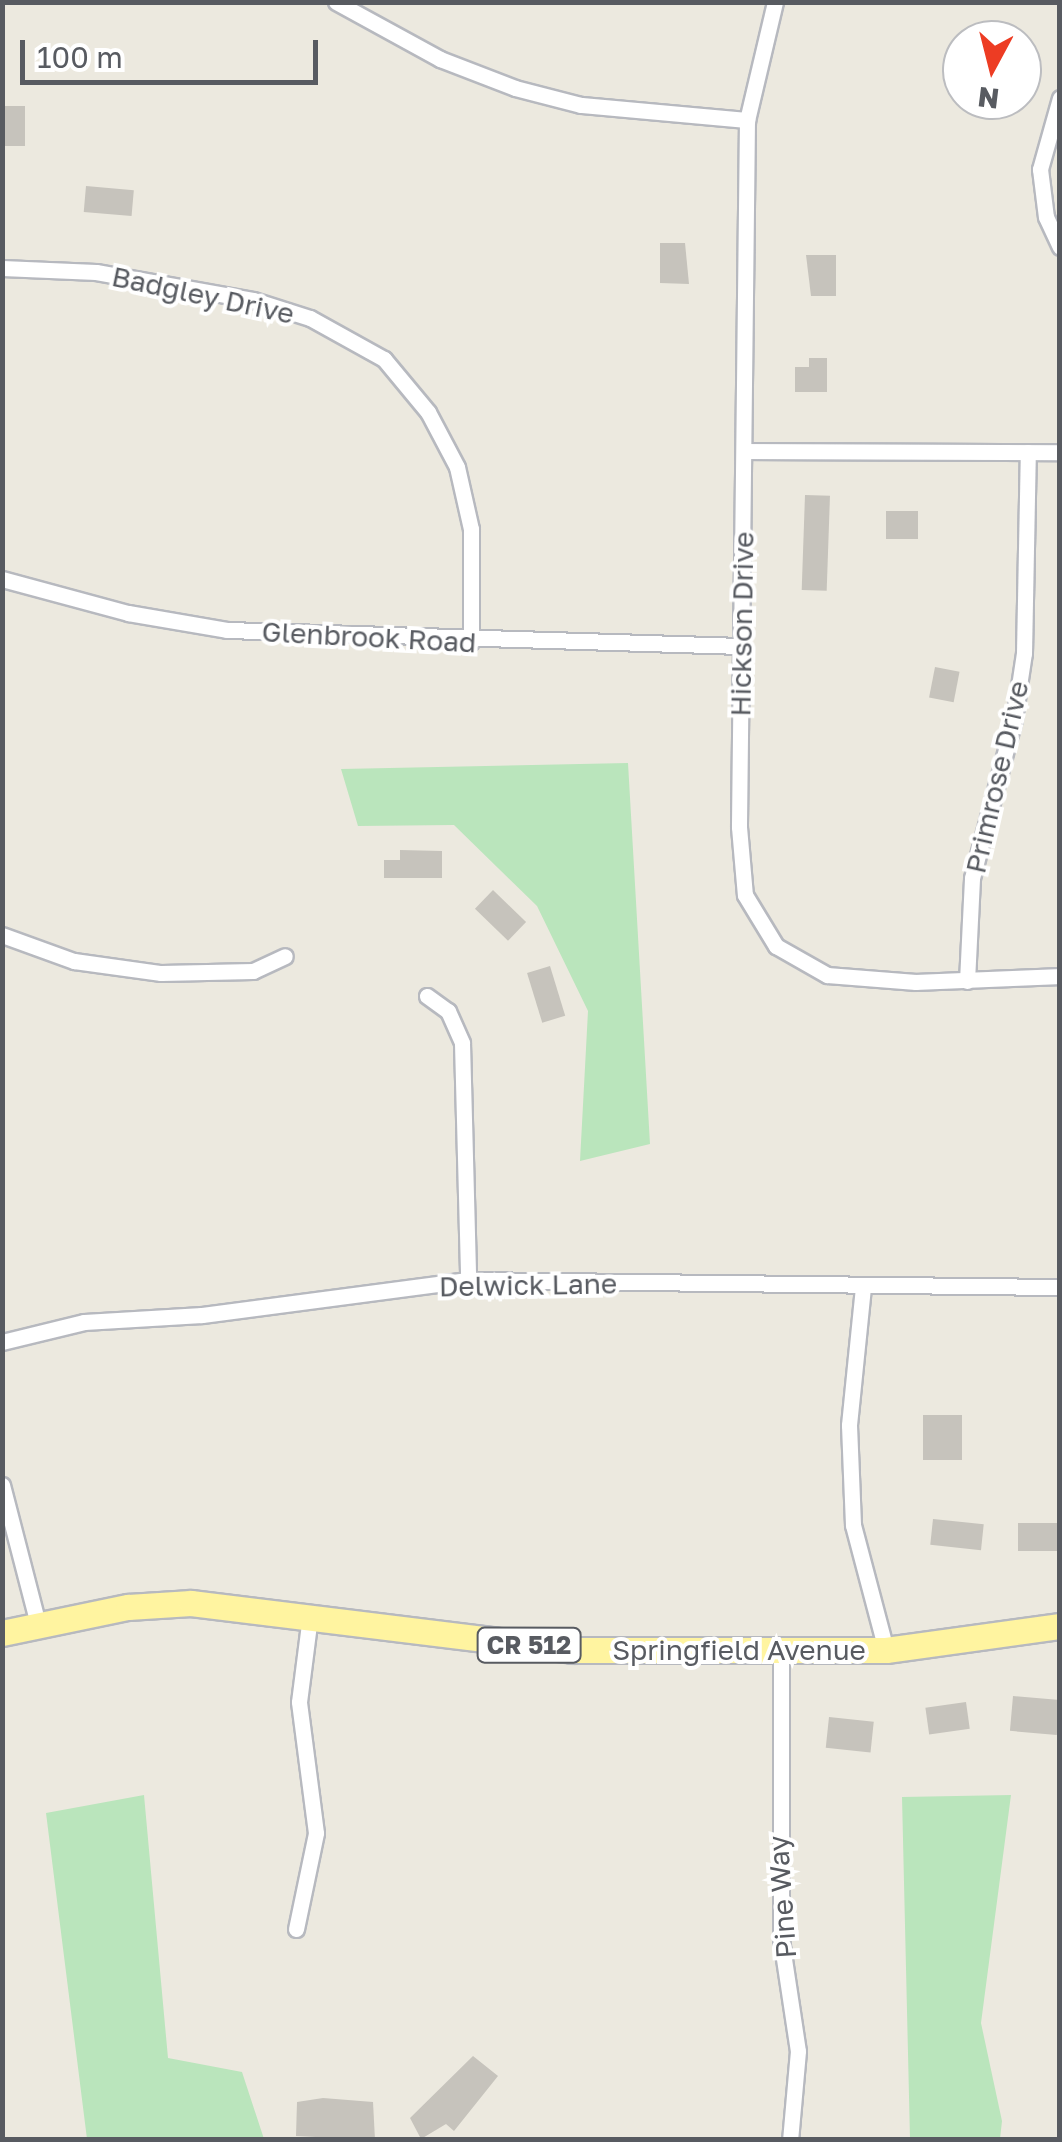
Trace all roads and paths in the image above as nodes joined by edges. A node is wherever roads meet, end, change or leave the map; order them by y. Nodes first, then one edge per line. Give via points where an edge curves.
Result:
1 (336, 2) edge
2 (774, 2) edge
3 (1060, 98) edge
4 (748, 120) junction
5 (1060, 248) edge
6 (2, 268) edge
7 (745, 451) junction
8 (1028, 452) junction
9 (1060, 452) edge
10 (2, 579) edge
11 (471, 642) junction
12 (742, 646) junction
13 (2, 936) edge
14 (284, 956) dead end
15 (1060, 976) edge
16 (967, 982) junction
17 (427, 996) dead end
18 (468, 1280) junction
19 (863, 1287) junction
20 (1057, 1287) edge
21 (2, 1342) edge
22 (2, 1485) edge
23 (310, 1616) junction
24 (38, 1624) junction
25 (1060, 1626) edge
26 (2, 1633) edge
27 (886, 1650) junction
28 (781, 1654) junction
29 (296, 1929) dead end
30 (790, 2140) edge

1 - 4 street via 440,59 515,88 581,105
2 - 4 street, Hickson Drive
3 - 5 street via 1040,169 1046,217
4 - 7 street, Hickson Drive
6 - 11 street, Badgley Drive via 96,272 253,300 325,325 384,359 428,412 458,467 471,529
7 - 8 street
7 - 12 street, Hickson Drive
8 - 9 street
8 - 16 street, Primrose Drive via 1024,653 1014,719 972,878
10 - 11 street, Glenbrook Road via 128,614 227,630
11 - 12 street, Glenbrook Road
12 - 16 street, Hickson Drive via 739,826 752,914 791,959 827,976
13 - 14 street via 74,961 161,973 252,971
15 - 16 street, Hickson Drive
17 - 18 street via 448,1010 462,1043
18 - 19 street, Delwick Lane
18 - 21 street, Delwick Lane via 220,1313 84,1322
19 - 20 street, Delwick Lane
19 - 27 street via 849,1425 853,1525
22 - 24 street
23 - 24 main road, Springfield Avenue / CR 512 via 191,1603
23 - 28 main road, Springfield Avenue / CR 512 via 572,1650
23 - 29 street via 298,1702 316,1833
24 - 26 main road, Springfield Avenue / CR 512
25 - 27 main road, Springfield Avenue / CR 512
27 - 28 main road, Springfield Avenue / CR 512
28 - 30 street, Pine Way via 781,1939 798,2051

